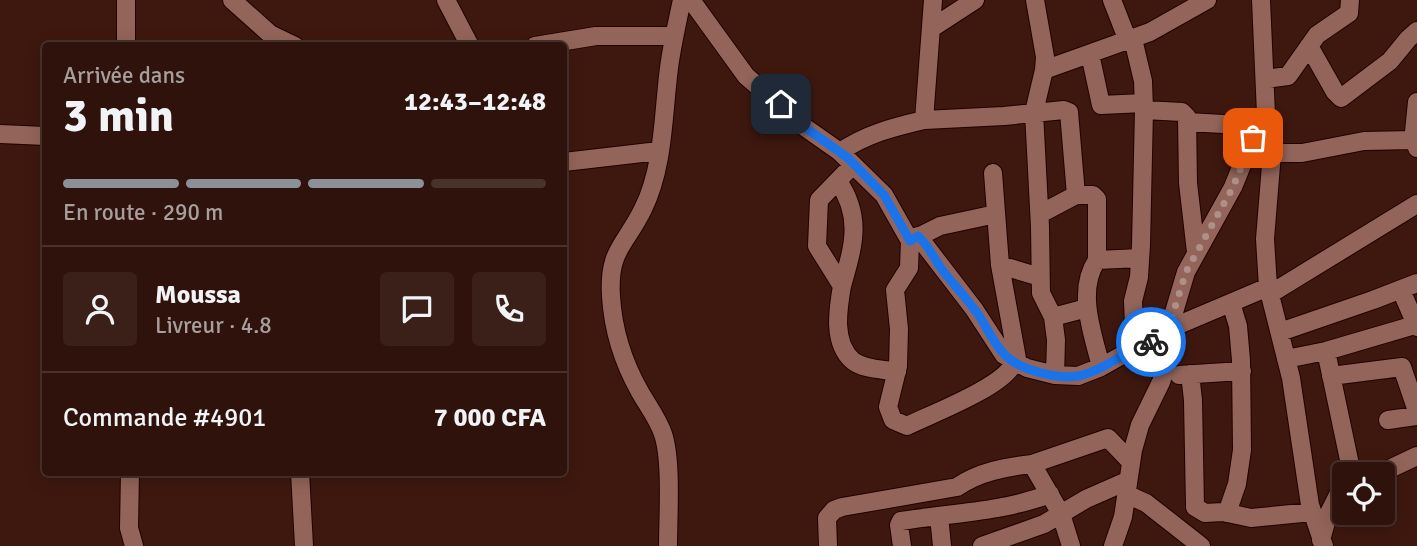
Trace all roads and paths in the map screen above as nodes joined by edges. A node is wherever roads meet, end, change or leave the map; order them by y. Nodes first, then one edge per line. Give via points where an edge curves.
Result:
1 (126, 0) edge
2 (232, 0) edge
3 (446, 0) edge
4 (682, 0) edge
5 (691, 0) edge
6 (933, 0) edge
7 (975, 0) edge
8 (1035, 0) edge
9 (1112, 0) edge
10 (1261, 0) edge
11 (1350, 0) edge
12 (1204, 1) edge
13 (932, 28) junction
14 (1417, 31) edge
15 (674, 36) junction
16 (265, 39) edge
17 (1130, 40) junction
18 (125, 42) edge
19 (468, 42) edge
20 (559, 42) edge
21 (1309, 46) junction
22 (1090, 54) junction
23 (1044, 70) junction
24 (1265, 79) junction
25 (1417, 102) edge
26 (1144, 106) junction
27 (1034, 112) junction
28 (924, 120) junction
29 (1263, 120) junction
30 (1186, 122) junction
31 (0, 134) edge
32 (42, 136) edge
33 (1416, 144) edge
34 (659, 151) junction
35 (840, 152) junction
36 (1272, 153) junction
37 (567, 162) edge
38 (853, 165) junction
39 (993, 173) dead end
40 (838, 181) junction
41 (1076, 195) junction
42 (1417, 204) edge
43 (996, 214) junction
44 (1040, 215) junction
45 (914, 239) junction
46 (1196, 252) junction
47 (1140, 258) junction
48 (1097, 260) junction
49 (1000, 265) junction
50 (1040, 277) junction
51 (842, 286) junction
52 (1409, 286) edge
53 (1269, 291) junction
54 (1231, 303) junction
55 (1087, 308) junction
56 (1053, 317) junction
57 (1416, 326) edge
58 (1280, 332) junction
59 (1169, 333) junction
60 (1135, 348) junction
61 (1326, 351) junction
62 (1286, 359) junction
63 (1016, 363) junction
64 (1101, 367) junction
65 (1242, 371) junction
66 (897, 372) junction
67 (1190, 374) junction
68 (1055, 375) junction
69 (1163, 376) junction
70 (1331, 376) junction
71 (1417, 414) edge
72 (1388, 420) dead end
73 (1417, 456) edge
74 (1130, 461) junction
75 (1349, 462) edge
76 (1032, 464) junction
77 (1395, 466) edge
78 (130, 476) edge
79 (300, 476) edge
80 (1126, 487) junction
81 (1050, 494) junction
82 (1332, 496) edge
83 (1332, 507) edge
84 (1311, 509) junction
85 (1227, 513) junction
86 (1061, 514) junction
87 (939, 516) junction
88 (1322, 543) edge
89 (987, 545) edge
90 (134, 546) edge
91 (304, 546) edge
92 (668, 546) edge
93 (828, 546) edge
94 (902, 546) edge
95 (942, 546) edge
96 (1071, 546) edge
97 (1113, 546) edge
98 (1201, 546) edge

1 - 18 street
2 - 16 street
3 - 19 street
4 - 15 street
5 - 35 street via 746,76
6 - 13 street
7 - 13 street
8 - 23 street
9 - 17 street
10 - 24 street
11 - 21 street via 1348,14 1323,29
12 - 17 street
13 - 28 street
14 - 21 street via 1390,61 1341,97
15 - 20 street via 596,36
15 - 34 street
17 - 22 street
17 - 26 street via 1143,81
21 - 24 street via 1286,78
22 - 23 street
22 - 26 street via 1101,105
23 - 27 street
24 - 29 street
25 - 33 street
26 - 30 street via 1182,112
26 - 47 street
27 - 28 street
27 - 41 street via 1069,113
27 - 44 street
28 - 35 street via 881,131
29 - 30 street
29 - 36 street
29 - 46 street via 1233,187
30 - 46 street
31 - 32 street
33 - 36 street via 1364,141 1302,153
34 - 37 street
34 - 92 street via 643,209 610,269 620,347 664,436
35 - 38 street
36 - 53 street via 1265,239
38 - 40 street
38 - 45 street via 884,195
39 - 43 street
40 - 51 street via 854,231
40 - 51 street via 819,200 817,246
41 - 44 street
41 - 48 street via 1097,199
42 - 53 street
43 - 45 street via 940,226
43 - 49 street
44 - 50 street
45 - 63 street via 974,309 998,347
45 - 66 street via 909,268 895,289
46 - 59 street
47 - 48 street
47 - 60 street via 1133,301
48 - 55 street via 1091,270
49 - 50 street
49 - 63 street
50 - 56 street via 1042,296
51 - 66 street via 839,332 851,358 861,365
52 - 57 street
52 - 58 street
53 - 54 street
53 - 58 street
54 - 59 street
54 - 65 street
55 - 56 street
55 - 64 street
56 - 68 street
57 - 61 street
58 - 62 street
59 - 60 street
59 - 69 street
60 - 64 street
61 - 62 street
61 - 70 street
62 - 84 street
63 - 66 street via 1000,380 907,426 893,420 888,410
63 - 68 street
64 - 68 street via 1078,376
65 - 67 street
65 - 85 street via 1241,464
67 - 69 street
67 - 85 street via 1193,505 1203,513
69 - 74 street via 1140,425
70 - 71 street via 1402,367
70 - 75 street
71 - 72 street
73 - 77 street
74 - 76 street via 1108,438
74 - 80 street
76 - 81 street
76 - 93 street via 981,474 957,487 834,510 827,518
78 - 90 street via 129,528
79 - 91 street
80 - 86 street via 1086,499
80 - 97 street via 1123,517
80 - 98 street
81 - 86 street
81 - 87 street via 1011,506
82 - 84 street
83 - 88 street
84 - 85 street via 1267,517
84 - 88 street
86 - 89 street
86 - 96 street
87 - 94 street via 900,522
87 - 95 street

